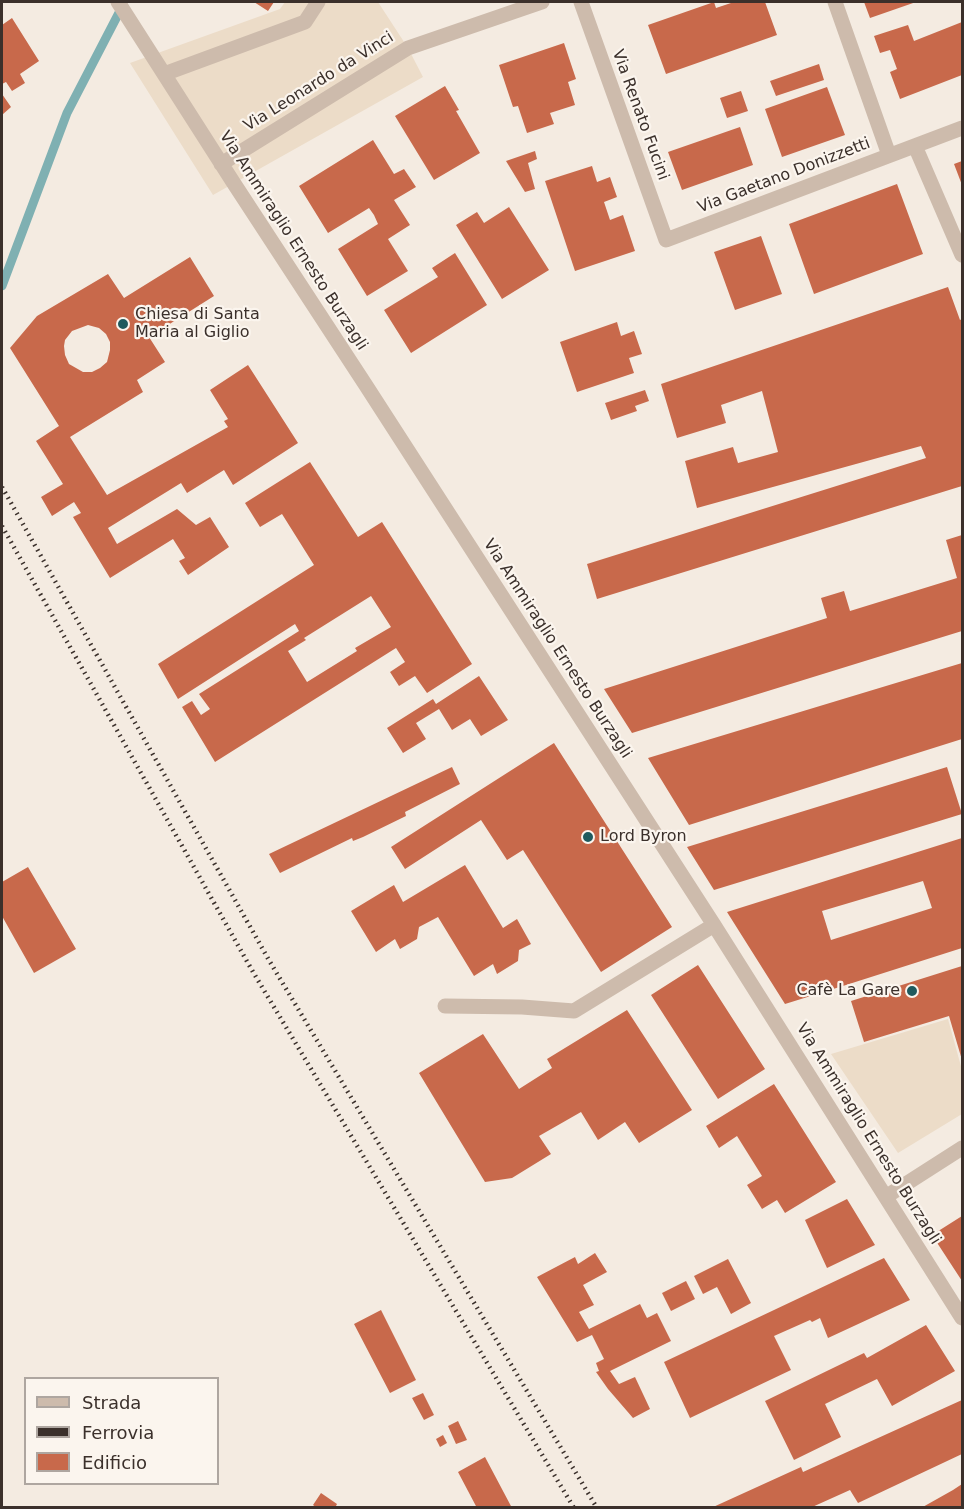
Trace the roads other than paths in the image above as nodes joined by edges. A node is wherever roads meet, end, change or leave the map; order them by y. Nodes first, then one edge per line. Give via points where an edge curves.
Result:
1 (118, 2) edge
2 (318, 2) edge
3 (542, 2) edge
4 (580, 2) edge
5 (835, 2) edge
6 (164, 74) junction
7 (963, 128) edge
8 (915, 146) junction
9 (889, 155) junction
10 (221, 164) junction
11 (666, 240) joint
12 (963, 255) edge
13 (714, 925) junction
14 (445, 1006) dead end
15 (963, 1148) edge
16 (886, 1196) junction
17 (963, 1318) edge

1 - 6 street, Via Ammiraglio Ernesto Burzagli
2 - 6 street via 305,22
3 - 10 street, Via Leonardo da Vinci via 408,48
4 - 11 street, Via Renato Fucini
5 - 9 street
6 - 10 street, Via Ammiraglio Ernesto Burzagli
7 - 8 street, Via Gaetano Donizzetti
8 - 9 street, Via Gaetano Donizzetti
8 - 12 street
9 - 11 street, Via Gaetano Donizzetti
10 - 13 street, Via Ammiraglio Ernesto Burzagli
13 - 14 street via 574,1011
13 - 16 street, Via Ammiraglio Ernesto Burzagli
15 - 16 street
16 - 17 street, Via Ammiraglio Ernesto Burzagli

